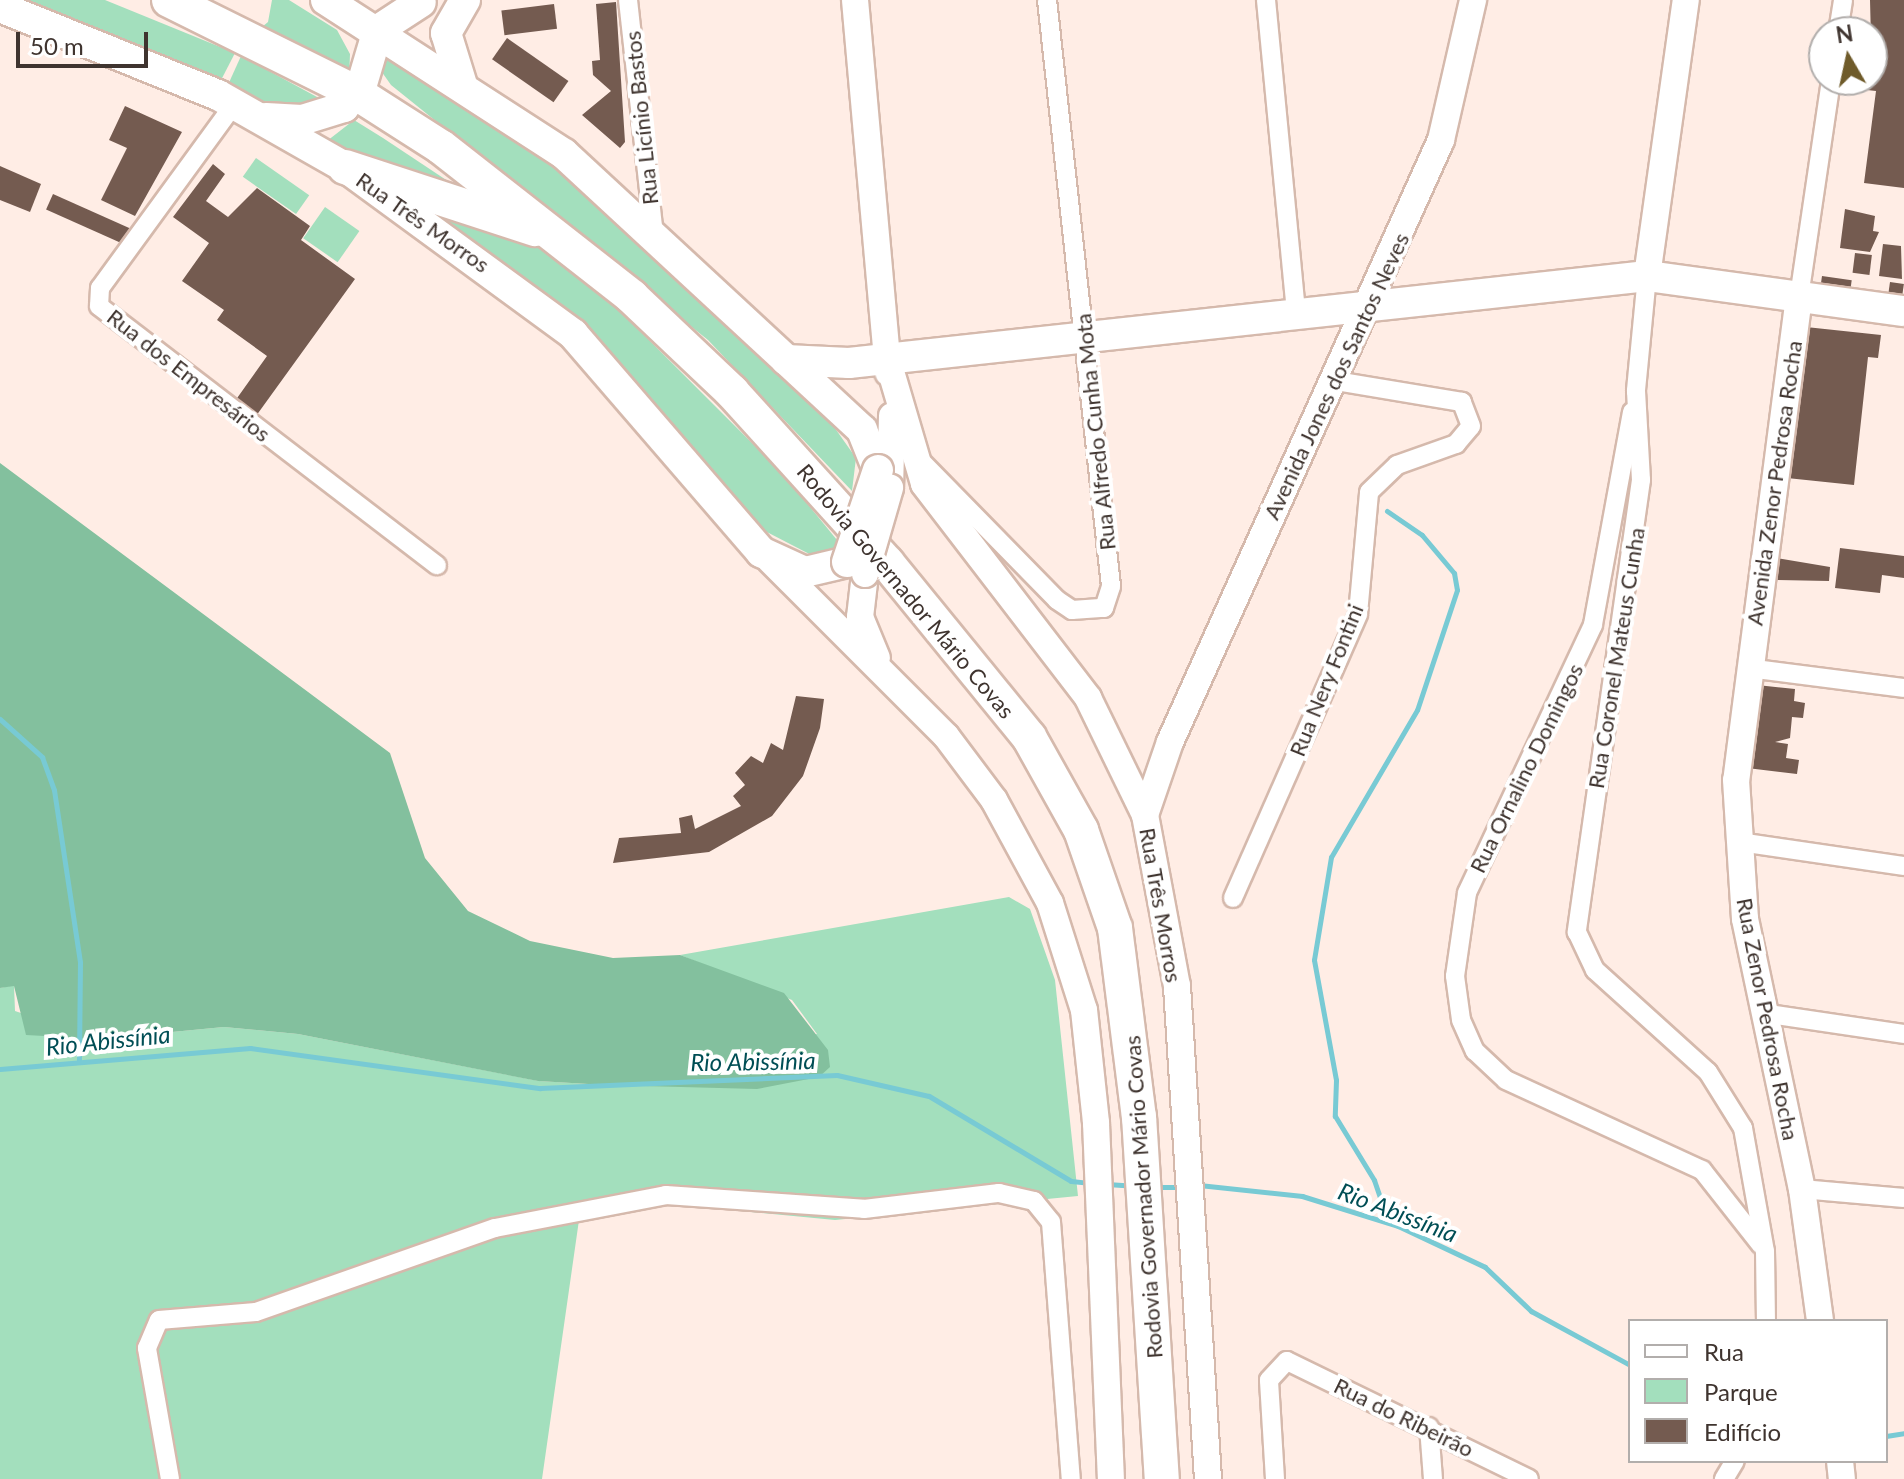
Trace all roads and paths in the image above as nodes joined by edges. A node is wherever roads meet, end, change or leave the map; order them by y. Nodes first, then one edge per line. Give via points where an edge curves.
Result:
1 (169, 0) edge
2 (465, 0) edge
3 (628, 0) edge
4 (855, 0) edge
5 (1047, 0) edge
6 (1266, 0) edge
7 (1473, 0) edge
8 (1686, 0) edge
9 (339, 3) edge
10 (0, 7) edge
11 (405, 8) edge
12 (362, 82) junction
13 (462, 85) junction
14 (1829, 96) edge
15 (246, 110) junction
16 (345, 167) junction
17 (654, 237) junction
18 (562, 238) junction
19 (1647, 276) junction
20 (1799, 297) junction
21 (1372, 302) junction
22 (1296, 311) junction
23 (1904, 311) edge
24 (1086, 334) junction
25 (887, 358) junction
26 (786, 360) junction
27 (1337, 381) junction
28 (1636, 391) junction
29 (913, 453) junction
30 (884, 479) junction
31 (761, 552) junction
32 (437, 565) dead end
33 (856, 568) junction
34 (1748, 668) junction
35 (886, 676) junction
36 (1904, 688) edge
37 (1170, 742) junction
38 (1122, 758) junction
39 (1145, 815) junction
40 (1739, 842) junction
41 (1904, 866) edge
42 (1233, 898) dead end
43 (1762, 1013) junction
44 (1904, 1034) edge
45 (1802, 1189) junction
46 (1904, 1198) edge
47 (1765, 1251) junction
48 (1766, 1319) edge
49 (1820, 1319) edge
50 (1429, 1427) junction
51 (170, 1479) edge
52 (1071, 1479) edge
53 (1111, 1479) edge
54 (1162, 1479) edge
55 (1208, 1479) edge
56 (1275, 1479) edge
57 (1433, 1479) edge
58 (1529, 1479) edge

1 - 12 highway, Rodovia Governador Mário Covas
2 - 13 main road via 446,33
3 - 17 street, Rua Licínio Bastos
4 - 25 main road
5 - 24 street, Rua Alfredo Cunha Mota
6 - 22 street
7 - 21 main road, Avenida Jones dos Santos Neves via 1441,140
8 - 19 main road, Rua Coronel Mateus Cunha
9 - 11 main road
9 - 12 main road
10 - 15 main road, Rua Três Morros
11 - 12 main road
11 - 13 main road
12 - 15 main road via 315,118
12 - 18 highway, Rodovia Governador Mário Covas
13 - 17 main road via 544,137
14 - 20 street
15 - 16 main road, Rua Três Morros
15 - 32 street, Rua dos Empresários via 100,288 99,306
16 - 18 highway
16 - 31 main road, Rua Três Morros via 573,334
17 - 26 main road
18 - 54 highway, Rodovia Governador Mário Covas via 732,392 887,563 1029,737 1081,830 1115,928 1141,1155
19 - 20 main road
19 - 21 main road
19 - 28 street, Rua Coronel Mateus Cunha
20 - 23 main road
20 - 34 main road, Avenida Zenor Pedrosa Rocha
21 - 22 main road
21 - 27 main road, Avenida Jones dos Santos Neves
22 - 24 main road
24 - 25 main road
24 - 29 street, Rua Alfredo Cunha Mota via 1111,586 1104,608 1072,610 1057,600
25 - 26 main road
25 - 29 main road, Rua Três Morros
25 - 30 main road
26 - 30 main road via 862,430
27 - 37 main road, Avenida Jones dos Santos Neves
27 - 42 street, Rua Nery Fontini via 1462,402 1471,426 1456,444 1397,465 1369,492 1358,614
28 - 47 street, Rua Coronel Mateus Cunha via 1641,480 1577,932 1595,970 1727,1097 1754,1169
28 - 47 street, Rua Ornalino Domingos via 1593,625 1467,893 1455,976 1461,1020 1475,1051 1506,1080 1702,1170
29 - 38 main road, Rua Três Morros via 941,512 1054,650
30 - 33 main road, bridge
31 - 33 main road, Rua Três Morros via 805,572
31 - 35 main road, Rua Três Morros
33 - 35 main road via 860,617
34 - 36 street
34 - 40 main road, Rua Zenor Pedrosa Rocha via 1736,780
35 - 53 main road, Rua Três Morros via 946,736 994,800 1050,903 1084,1010 1096,1123
37 - 38 main road
37 - 39 main road, Avenida Jones dos Santos Neves
38 - 39 main road, Rua Três Morros
39 - 55 main road, Rua Três Morros via 1169,920
40 - 41 street
40 - 43 main road, Rua Zenor Pedrosa Rocha
43 - 44 street
43 - 45 main road, Rua Zenor Pedrosa Rocha
45 - 46 street
45 - 49 main road, Rua Zenor Pedrosa Rocha
47 - 48 street
50 - 56 street, Rua do Ribeirão via 1295,1363 1278,1364 1269,1380
50 - 57 street
50 - 58 street, Rua do Ribeirão
51 - 52 street via 147,1348 159,1320 293,1302 495,1228 571,1209 681,1195 886,1208 999,1193 1034,1201 1051,1222

